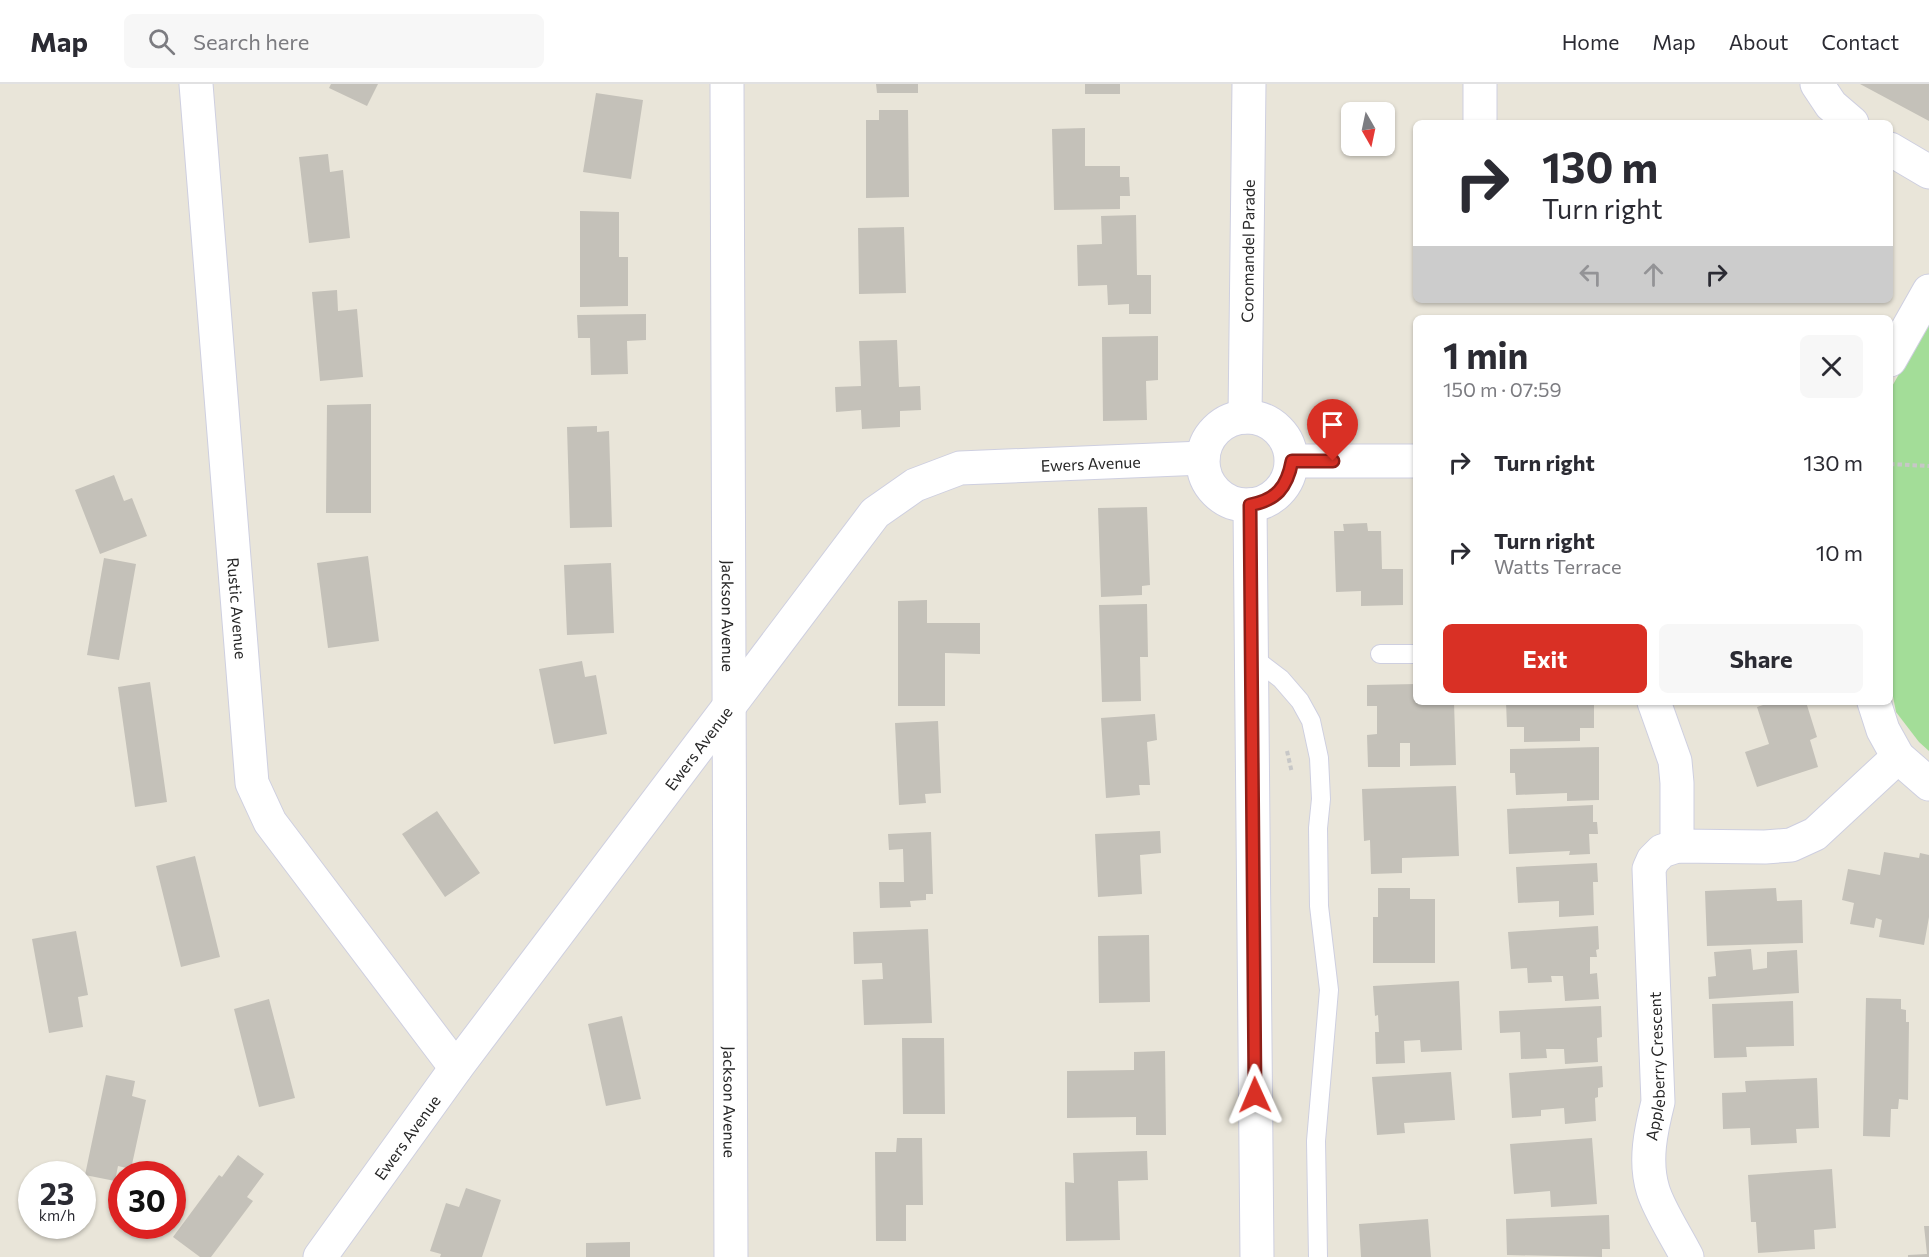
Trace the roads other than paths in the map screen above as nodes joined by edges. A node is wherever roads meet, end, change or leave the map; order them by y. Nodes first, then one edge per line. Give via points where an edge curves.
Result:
1 (196, 84) edge
2 (728, 84) edge
3 (1249, 84) edge
4 (1480, 84) edge
5 (1480, 120) edge
6 (1893, 151) edge
7 (1929, 172) edge
8 (1929, 291) edge
9 (1893, 355) edge
10 (1245, 417) junction
11 (1203, 458) junction
12 (1292, 461) junction
13 (1413, 461) edge
14 (1250, 505) junction
15 (1380, 654) dead end
16 (1413, 654) edge
17 (1251, 656) junction
18 (1655, 705) edge
19 (1875, 705) edge
20 (729, 707) junction
21 (1898, 757) junction
22 (1929, 784) edge
23 (1677, 846) junction
24 (456, 1068) junction
25 (320, 1257) edge
26 (731, 1257) edge
27 (1257, 1257) edge
28 (1318, 1257) edge
29 (1687, 1257) edge

1 - 24 street, Rustic Avenue via 252,783 270,822
2 - 20 street, Jackson Avenue
3 - 10 street, Coromandel Parade
4 - 5 street
6 - 7 street
8 - 9 street
10 - 11 street via 1212,434
10 - 12 street via 1266,421 1283,434
11 - 14 street via 1204,472 1221,497
11 - 20 street, Ewers Avenue via 960,468 915,485 876,513
12 - 13 street
12 - 14 street via 1290,474 1275,496
14 - 17 street
15 - 16 lane
17 - 27 street
17 - 28 lane via 1281,679 1300,701 1311,721 1319,758 1319,906 1329,990 1316,1141
18 - 23 street via 1675,761
19 - 21 street
20 - 24 street, Ewers Avenue
20 - 26 street, Jackson Avenue
21 - 22 street
21 - 23 street via 1815,834 1791,845
23 - 29 street, Appleberry Crescent via 1662,851 1649,869 1658,1101 1650,1138 1649,1169 1653,1191
24 - 25 street, Ewers Avenue

